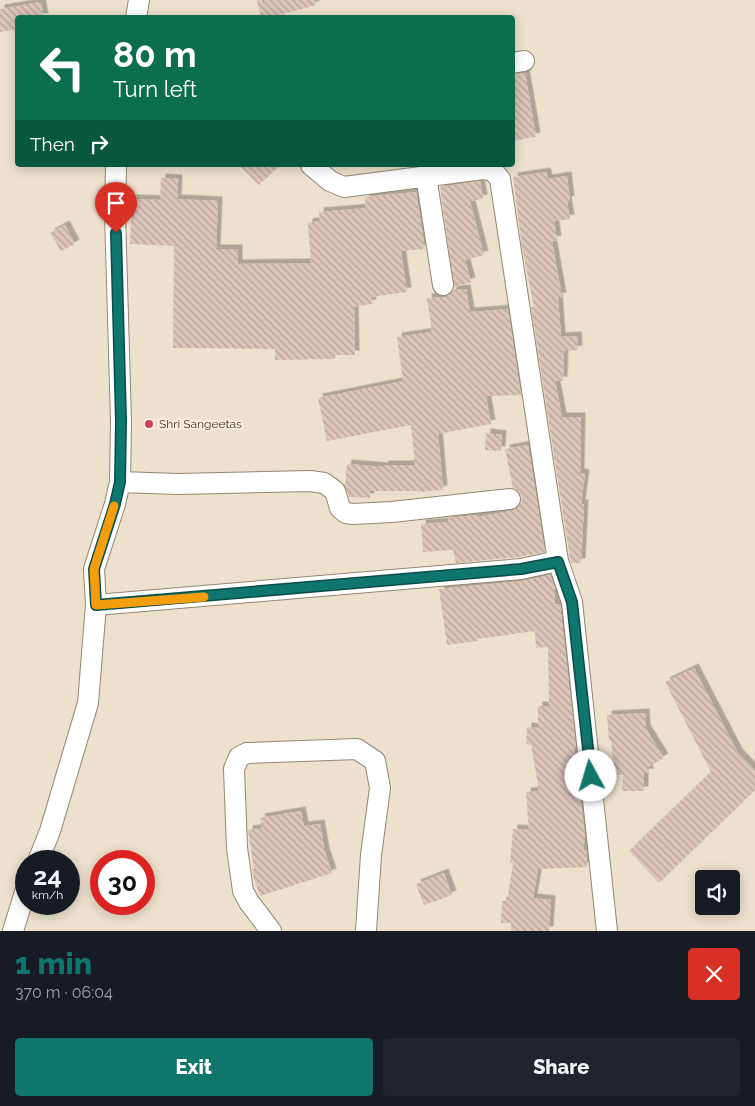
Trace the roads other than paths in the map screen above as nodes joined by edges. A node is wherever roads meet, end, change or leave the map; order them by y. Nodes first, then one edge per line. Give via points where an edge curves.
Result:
1 (139, 0) edge
2 (136, 15) edge
3 (116, 167) edge
4 (313, 167) edge
5 (426, 176) junction
6 (443, 285) dead end
7 (120, 482) junction
8 (510, 499) dead end
9 (558, 562) junction
10 (96, 605) junction
11 (42, 850) edge
12 (18, 915) edge
13 (13, 931) edge
14 (271, 931) edge
15 (366, 931) edge
16 (607, 931) edge

1 - 2 street
3 - 7 street
4 - 5 street via 330,181 344,187
5 - 6 street
5 - 9 street via 483,169 492,171 500,179
7 - 8 street via 310,481 324,483 335,490 340,508 353,514
7 - 10 street via 94,569
9 - 10 street via 521,569
9 - 16 street via 572,602
10 - 11 street via 88,703
12 - 13 street
14 - 15 street via 243,891 237,848 234,769 239,757 247,753 357,749 375,761 380,788

